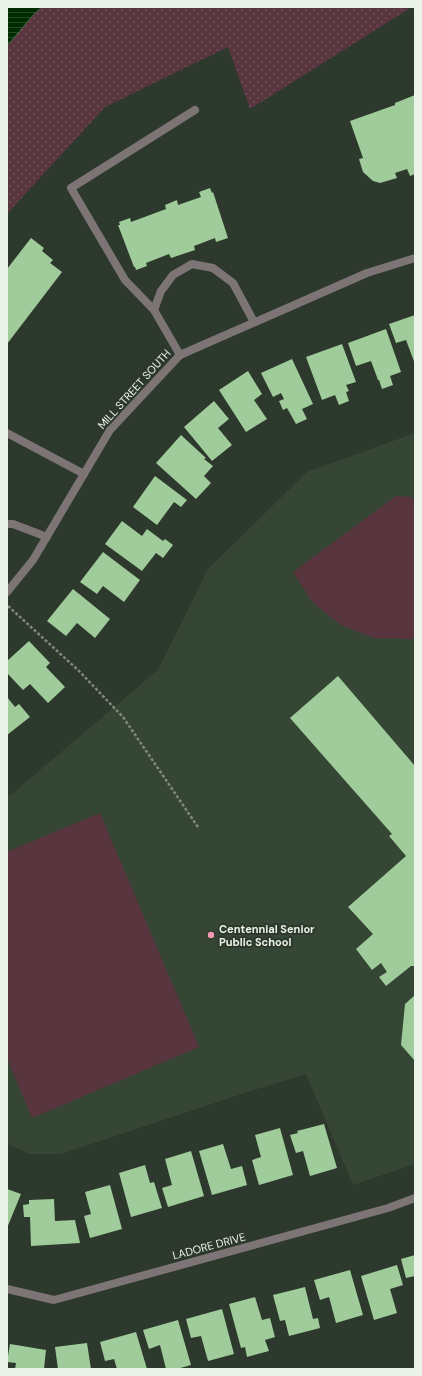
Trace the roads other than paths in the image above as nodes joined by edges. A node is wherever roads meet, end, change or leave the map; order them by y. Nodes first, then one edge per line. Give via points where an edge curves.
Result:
1 (195, 110) dead end
2 (415, 258) edge
3 (154, 310) junction
4 (254, 322) junction
5 (180, 354) junction
6 (7, 432) edge
7 (84, 474) junction
8 (7, 524) edge
9 (47, 537) junction
10 (7, 592) edge
11 (415, 1198) edge
12 (7, 1289) edge

1 - 3 street via 71,188 125,280
2 - 4 street, MILL STREET SOUTH via 367,273
3 - 4 street via 161,291 172,275 192,264 213,268 233,283
3 - 5 street
4 - 5 street, MILL STREET SOUTH
5 - 7 street, MILL STREET SOUTH via 110,430
6 - 7 street
7 - 9 street, MILL STREET SOUTH
8 - 9 street
9 - 10 street, MILL STREET SOUTH via 33,560
11 - 12 street, LADORE DRIVE via 388,1208 54,1300

